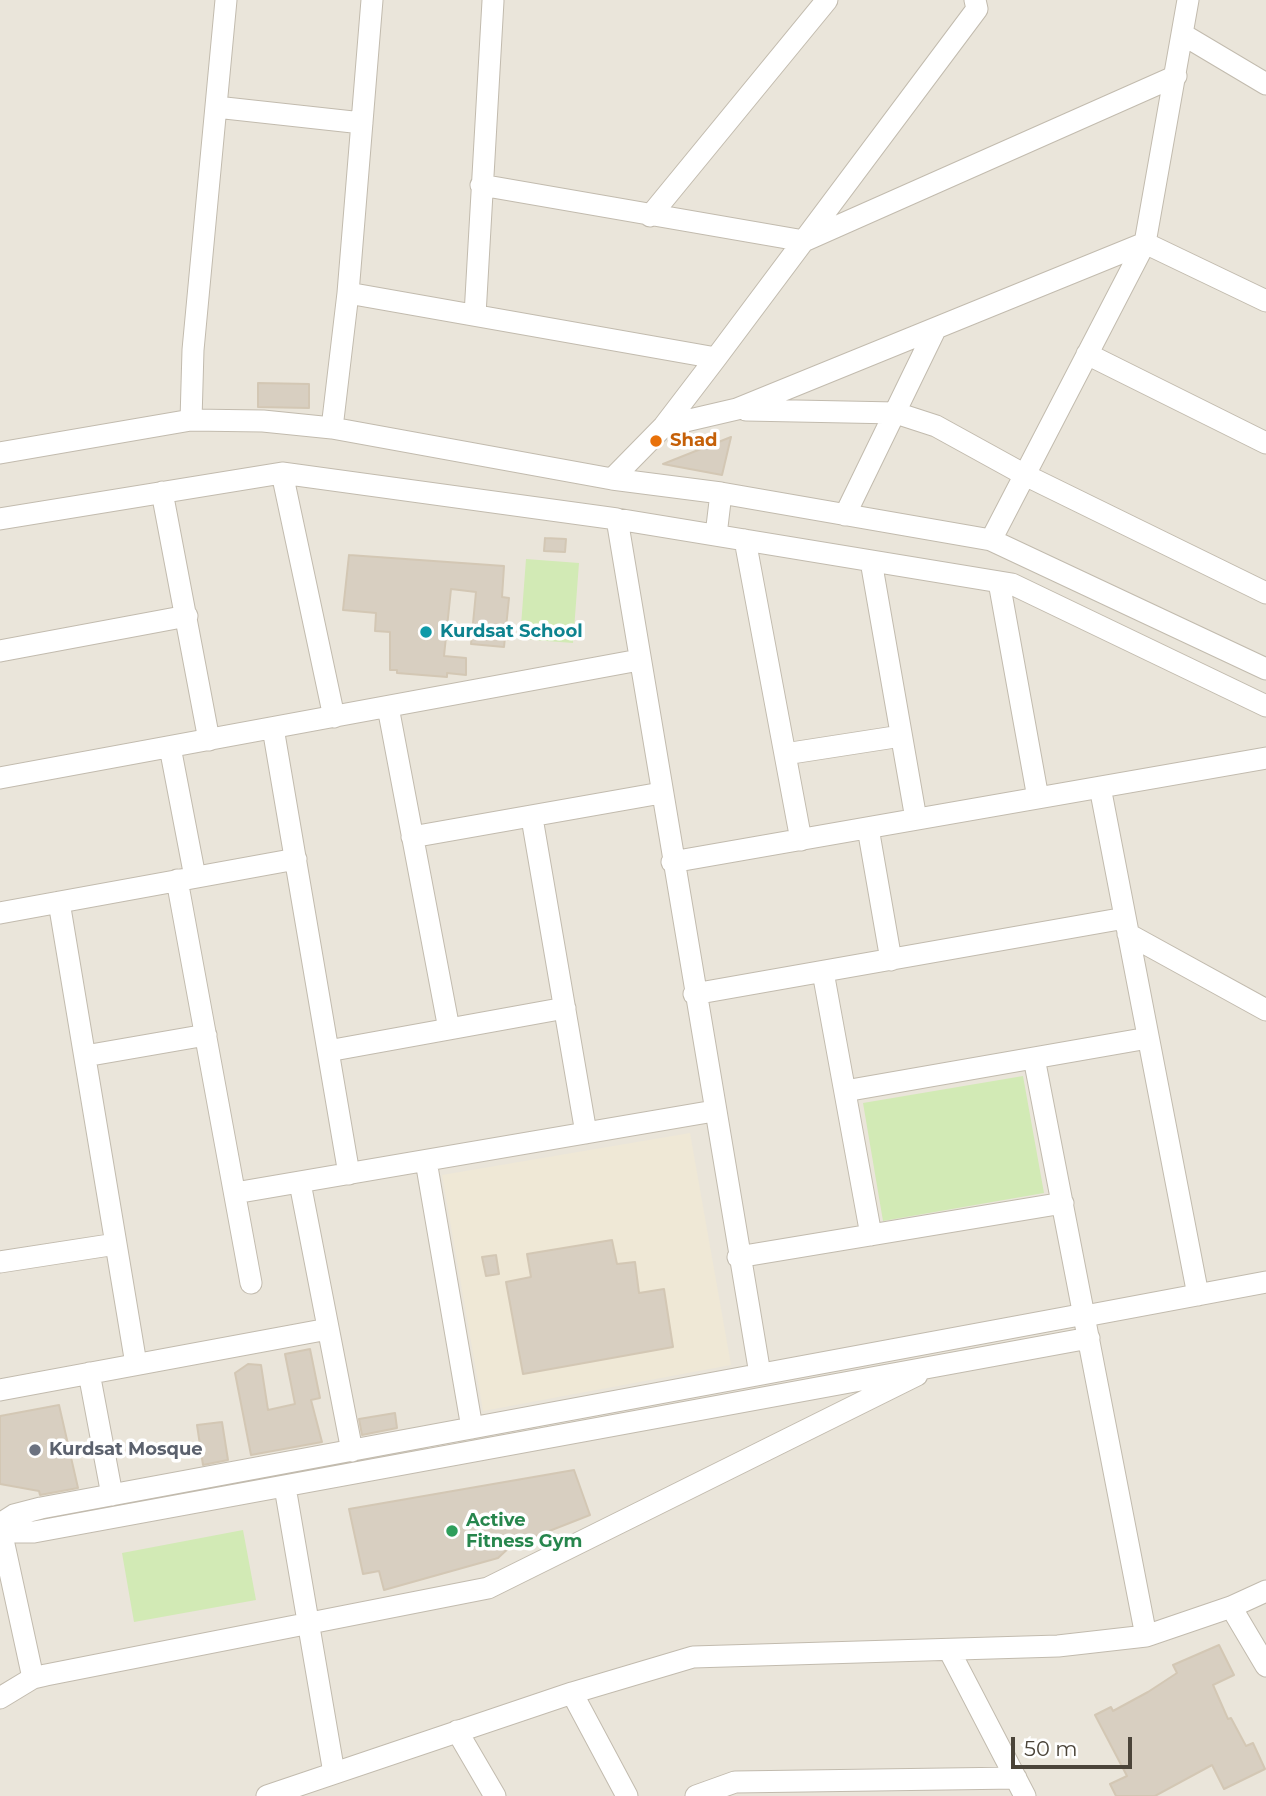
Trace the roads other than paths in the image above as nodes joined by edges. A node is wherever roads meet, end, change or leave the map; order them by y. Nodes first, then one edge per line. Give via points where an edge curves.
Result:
1 (226, 0) edge
2 (372, 0) edge
3 (827, 0) edge
4 (975, 0) edge
5 (1188, 0) edge
6 (493, 1) edge
7 (1182, 34) junction
8 (1176, 76) junction
9 (1266, 84) edge
10 (216, 107) junction
11 (362, 122) junction
12 (481, 185) junction
13 (650, 216) junction
14 (804, 242) junction
15 (1145, 243) junction
16 (348, 293) junction
17 (1266, 301) edge
18 (475, 316) junction
19 (935, 330) junction
20 (1087, 354) junction
21 (716, 358) junction
22 (737, 410) junction
23 (896, 414) junction
24 (191, 420) junction
25 (664, 426) junction
26 (332, 428) junction
27 (1266, 443) edge
28 (0, 453) edge
29 (282, 474) junction
30 (1025, 475) junction
31 (612, 479) junction
32 (162, 492) junction
33 (720, 493) junction
34 (845, 515) junction
35 (0, 519) edge
36 (617, 519) junction
37 (716, 535) junction
38 (744, 540) junction
39 (990, 540) junction
40 (871, 561) junction
41 (999, 582) junction
42 (1266, 593) edge
43 (187, 616) junction
44 (0, 651) edge
45 (639, 660) junction
46 (1266, 669) edge
47 (388, 706) junction
48 (1266, 706) edge
49 (334, 716) junction
50 (273, 728) junction
51 (901, 736) junction
52 (209, 740) junction
53 (170, 747) junction
54 (785, 754) junction
55 (1266, 758) edge
56 (0, 778) edge
57 (1100, 787) junction
58 (661, 793) junction
59 (1038, 798) junction
60 (532, 818) junction
61 (916, 819) junction
62 (868, 828) junction
63 (412, 837) junction
64 (801, 839) junction
65 (296, 859) junction
66 (672, 862) junction
67 (186, 878) junction
68 (59, 902) junction
69 (0, 913) edge
70 (1127, 926) junction
71 (891, 960) junction
72 (822, 972) junction
73 (694, 994) junction
74 (565, 1008) junction
75 (1266, 1010) edge
76 (449, 1029) junction
77 (206, 1035) junction
78 (1148, 1038) junction
79 (328, 1051) junction
80 (85, 1056) junction
81 (1034, 1058) junction
82 (845, 1091) junction
83 (714, 1111) junction
84 (586, 1133) junction
85 (426, 1161) junction
86 (349, 1174) junction
87 (300, 1183) junction
88 (235, 1194) junction
89 (1063, 1203) junction
90 (871, 1235) junction
91 (116, 1244) junction
92 (738, 1257) junction
93 (0, 1262) edge
94 (1266, 1282) edge
95 (251, 1283) dead end
96 (1198, 1295) junction
97 (1085, 1315) junction
98 (328, 1329) junction
99 (1089, 1338) junction
100 (136, 1364) junction
101 (933, 1367) junction
102 (89, 1373) junction
103 (760, 1374) junction
104 (0, 1390) edge
105 (472, 1428) junction
106 (352, 1451) junction
107 (285, 1487) junction
108 (112, 1495) junction
109 (0, 1525) edge
110 (1266, 1591) edge
111 (1231, 1607) junction
112 (306, 1622) junction
113 (1146, 1636) junction
114 (949, 1650) junction
115 (1266, 1666) edge
116 (33, 1678) junction
117 (572, 1693) junction
118 (0, 1698) edge
119 (457, 1731) junction
120 (334, 1773) junction
121 (1020, 1787) edge
122 (891, 1788) edge
123 (761, 1789) edge
124 (267, 1796) edge
125 (495, 1796) edge
126 (627, 1796) edge
127 (696, 1796) edge

1 - 10 street
2 - 11 street
3 - 13 street
4 - 14 street via 977,9
5 - 7 street
6 - 12 street
7 - 8 street
7 - 9 street
8 - 14 street
8 - 15 street
10 - 11 street
10 - 24 street via 193,350
11 - 16 street
12 - 13 street
12 - 18 street
13 - 14 street
14 - 21 street
15 - 17 street
15 - 19 street
15 - 20 street
16 - 18 street
16 - 26 street
18 - 21 street
19 - 22 street
19 - 23 street
20 - 27 street
20 - 30 street
21 - 25 street
22 - 23 street
22 - 25 street
23 - 30 street via 936,426
23 - 34 street
24 - 26 street
24 - 28 street
25 - 31 street
26 - 31 street
29 - 32 street
29 - 36 street
29 - 49 street
30 - 39 street
30 - 42 street
31 - 33 street
32 - 35 street
32 - 43 street
33 - 34 street
33 - 37 street
34 - 39 street
36 - 37 street
36 - 45 street
37 - 38 street
38 - 40 street
38 - 54 street
39 - 46 street
40 - 41 street
40 - 51 street
41 - 48 street via 1013,584
41 - 59 street
43 - 44 street
43 - 52 street
45 - 47 street
45 - 58 street
47 - 49 street
47 - 63 street
49 - 50 street
50 - 52 street
50 - 65 street
51 - 54 street
51 - 61 street
52 - 53 street
53 - 56 street
53 - 67 street
54 - 64 street
55 - 57 street
57 - 59 street
57 - 70 street
58 - 60 street
58 - 66 street
59 - 61 street
60 - 63 street
60 - 74 street
61 - 62 street
62 - 64 street
62 - 71 street
63 - 76 street
64 - 66 street
65 - 67 street
65 - 79 street
66 - 73 street
67 - 68 street
67 - 77 street
68 - 69 street
68 - 80 street
70 - 71 street
70 - 75 street
70 - 78 street
71 - 72 street
72 - 73 street
72 - 82 street
73 - 83 street
74 - 76 street
74 - 84 street
76 - 79 street
77 - 80 street
77 - 88 street
78 - 81 street
78 - 96 street
79 - 86 street
80 - 91 street
81 - 82 street
81 - 89 street
82 - 90 street
83 - 84 street
83 - 92 street
84 - 85 street
85 - 86 street
85 - 105 street
86 - 87 street
87 - 88 street
87 - 98 street
88 - 95 street
89 - 90 street
89 - 97 street
90 - 92 street
91 - 93 street
91 - 100 street
92 - 103 street
94 - 96 street
96 - 97 street
97 - 99 street
97 - 103 street
98 - 100 street
98 - 106 street
99 - 101 street
99 - 113 street
100 - 102 street
101 - 107 street
101 - 112 street via 488,1588
102 - 104 street
102 - 108 street
103 - 105 street
105 - 106 street
106 - 108 street
107 - 109 street via 34,1532
107 - 112 street
108 - 109 street via 24,1512
109 - 116 street
110 - 111 street
111 - 113 street
111 - 115 street
112 - 116 street
112 - 120 street
113 - 114 street via 1058,1646
114 - 117 street via 693,1657
114 - 121 street
116 - 118 street
117 - 119 street
117 - 126 street
119 - 120 street
119 - 125 street
120 - 124 street
121 - 122 street
122 - 123 street
123 - 127 street via 735,1782

